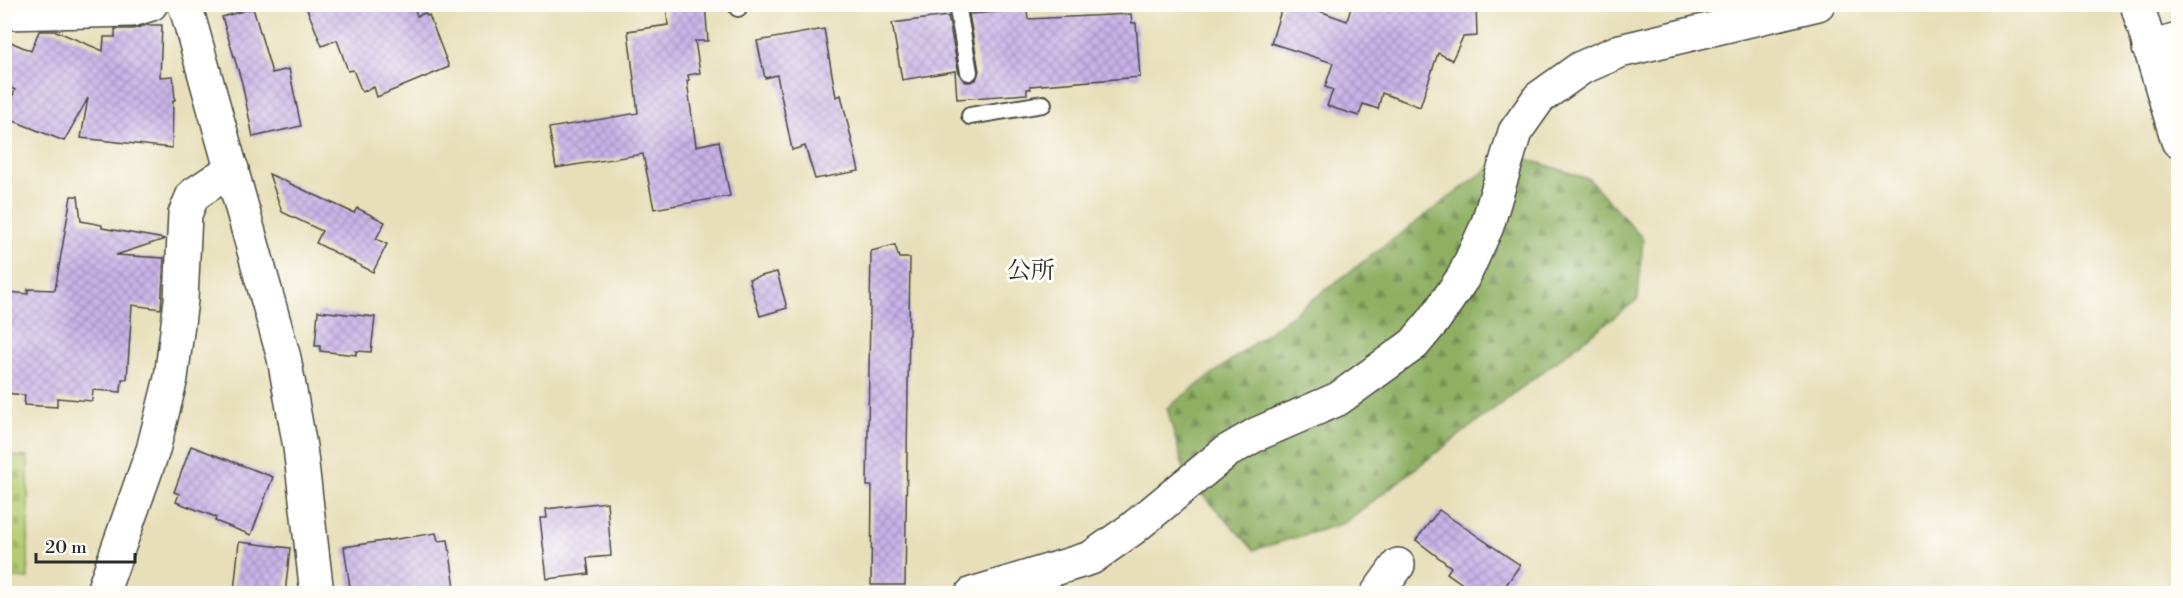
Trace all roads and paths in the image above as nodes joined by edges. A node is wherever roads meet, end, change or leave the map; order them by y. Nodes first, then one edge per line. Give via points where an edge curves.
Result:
1 (151, 4) edge
2 (185, 4) edge
3 (957, 4) edge
4 (1818, 4) edge
5 (2137, 4) edge
6 (4, 13) edge
7 (2164, 44) edge
8 (969, 72) dead end
9 (1043, 104) dead end
10 (970, 116) dead end
11 (2178, 141) edge
12 (232, 169) junction
13 (1398, 565) dead end
14 (102, 594) edge
15 (317, 594) edge
16 (972, 594) edge
17 (1377, 594) edge

1 - 6 street via 132,10
2 - 12 street
3 - 8 lane
4 - 16 street via 1620,51 1581,68 1539,98 1515,132 1487,226 1464,276 1414,344 1338,399 1257,434 1226,452 1091,558
5 - 7 street
7 - 11 street
9 - 10 lane
12 - 14 street via 194,195 184,214 181,300 171,378 153,450
12 - 15 street via 284,358 300,447
13 - 17 street

